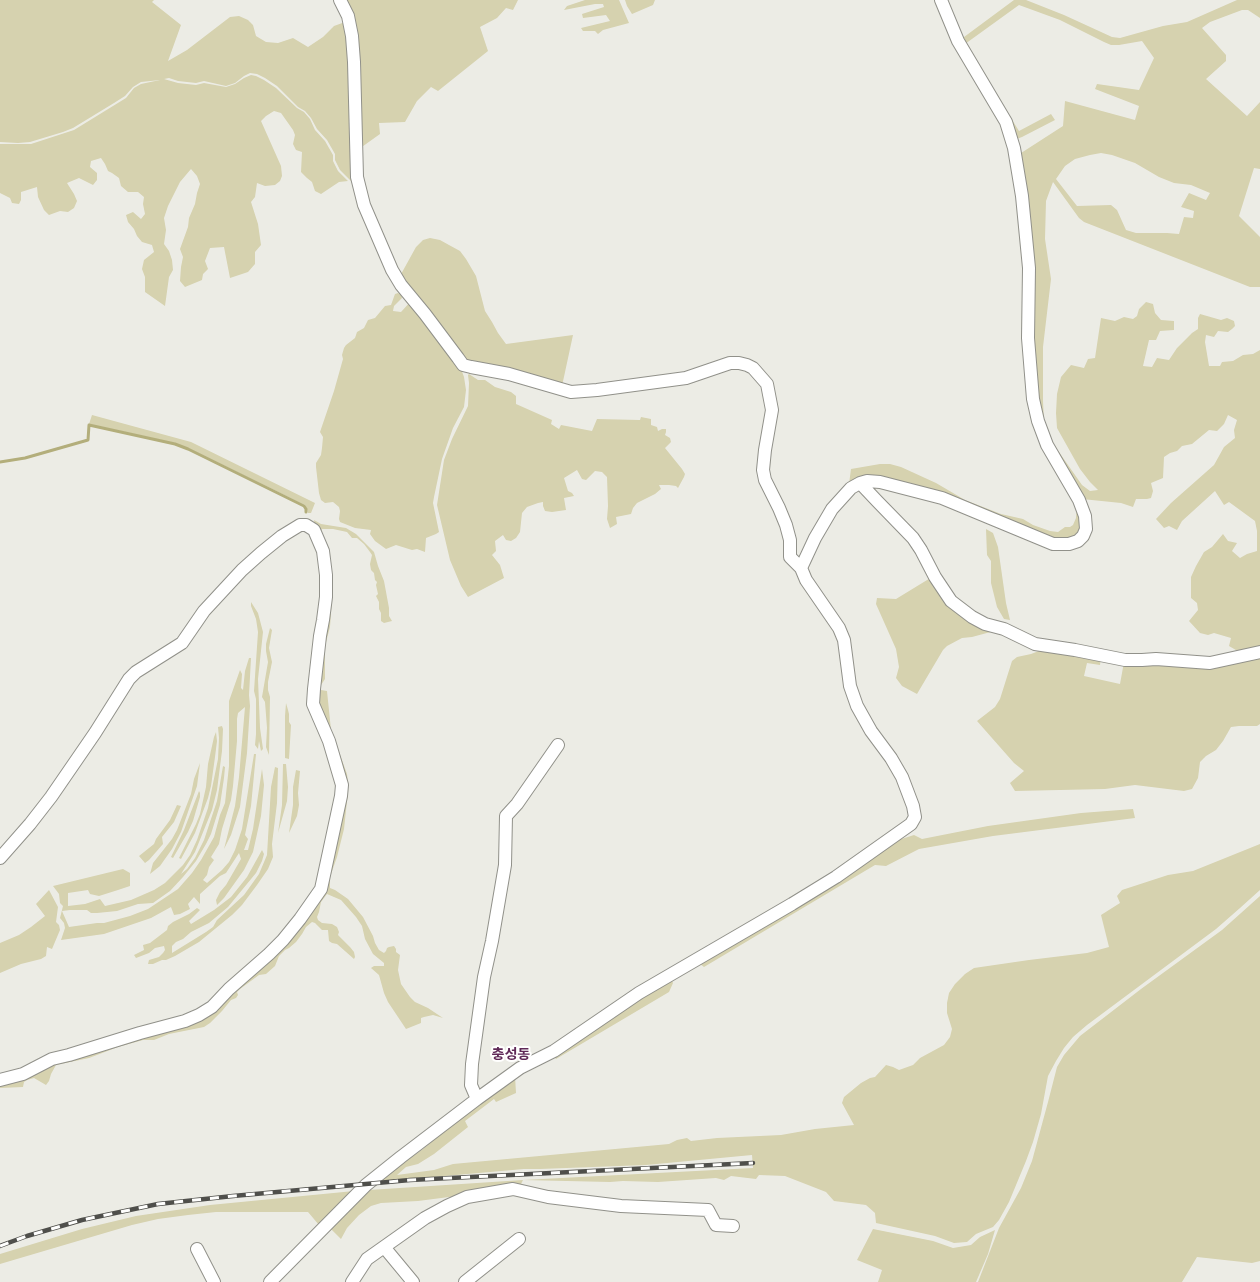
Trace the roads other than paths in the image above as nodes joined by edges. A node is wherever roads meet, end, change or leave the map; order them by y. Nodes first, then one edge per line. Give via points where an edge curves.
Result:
1 (340, 0) edge
2 (941, 0) edge
3 (860, 483) junction
4 (801, 568) junction
5 (1260, 652) edge
6 (558, 745) dead end
7 (0, 858) edge
8 (0, 1080) edge
9 (477, 1098) junction
10 (734, 1226) dead end
11 (518, 1239) dead end
12 (384, 1247) junction
13 (198, 1249) dead end
14 (214, 1282) edge
15 (270, 1282) edge
16 (352, 1282) edge
17 (413, 1282) edge
18 (465, 1282) edge

1 - 4 street via 348,16 352,36 357,177 364,205 401,286 463,365 509,374 571,392 686,378 730,363 753,368 767,384 772,410 765,450 765,480 786,525 790,540 790,556
2 - 3 street via 958,41 1006,122 1014,148 1029,268 1028,338 1033,398 1047,445 1079,500 1085,516 1086,529 1078,541 1053,544 942,498 880,482
3 - 4 street via 851,488 832,508
3 - 5 street via 913,538 951,601 985,624 1004,629 1035,644 1125,660 1156,659 1210,663
4 - 9 street via 806,580 839,628 844,640 850,686 857,706 902,778 913,806 915,817 911,824 836,877 639,993 554,1051 520,1068
6 - 9 street via 506,816 505,865 484,977 472,1064 471,1085
7 - 8 street via 51,797 129,679 182,643 204,611 242,570 282,536 300,525 306,525 314,530 323,551 326,597 314,704 342,785 320,889 283,940 228,989 212,1007 199,1015 52,1059 23,1074
9 - 15 street via 366,1185
10 - 12 street via 716,1225 708,1210 621,1206 548,1197 513,1189 466,1197 425,1218
11 - 18 street
12 - 16 street via 367,1259
12 - 17 street
13 - 14 street

